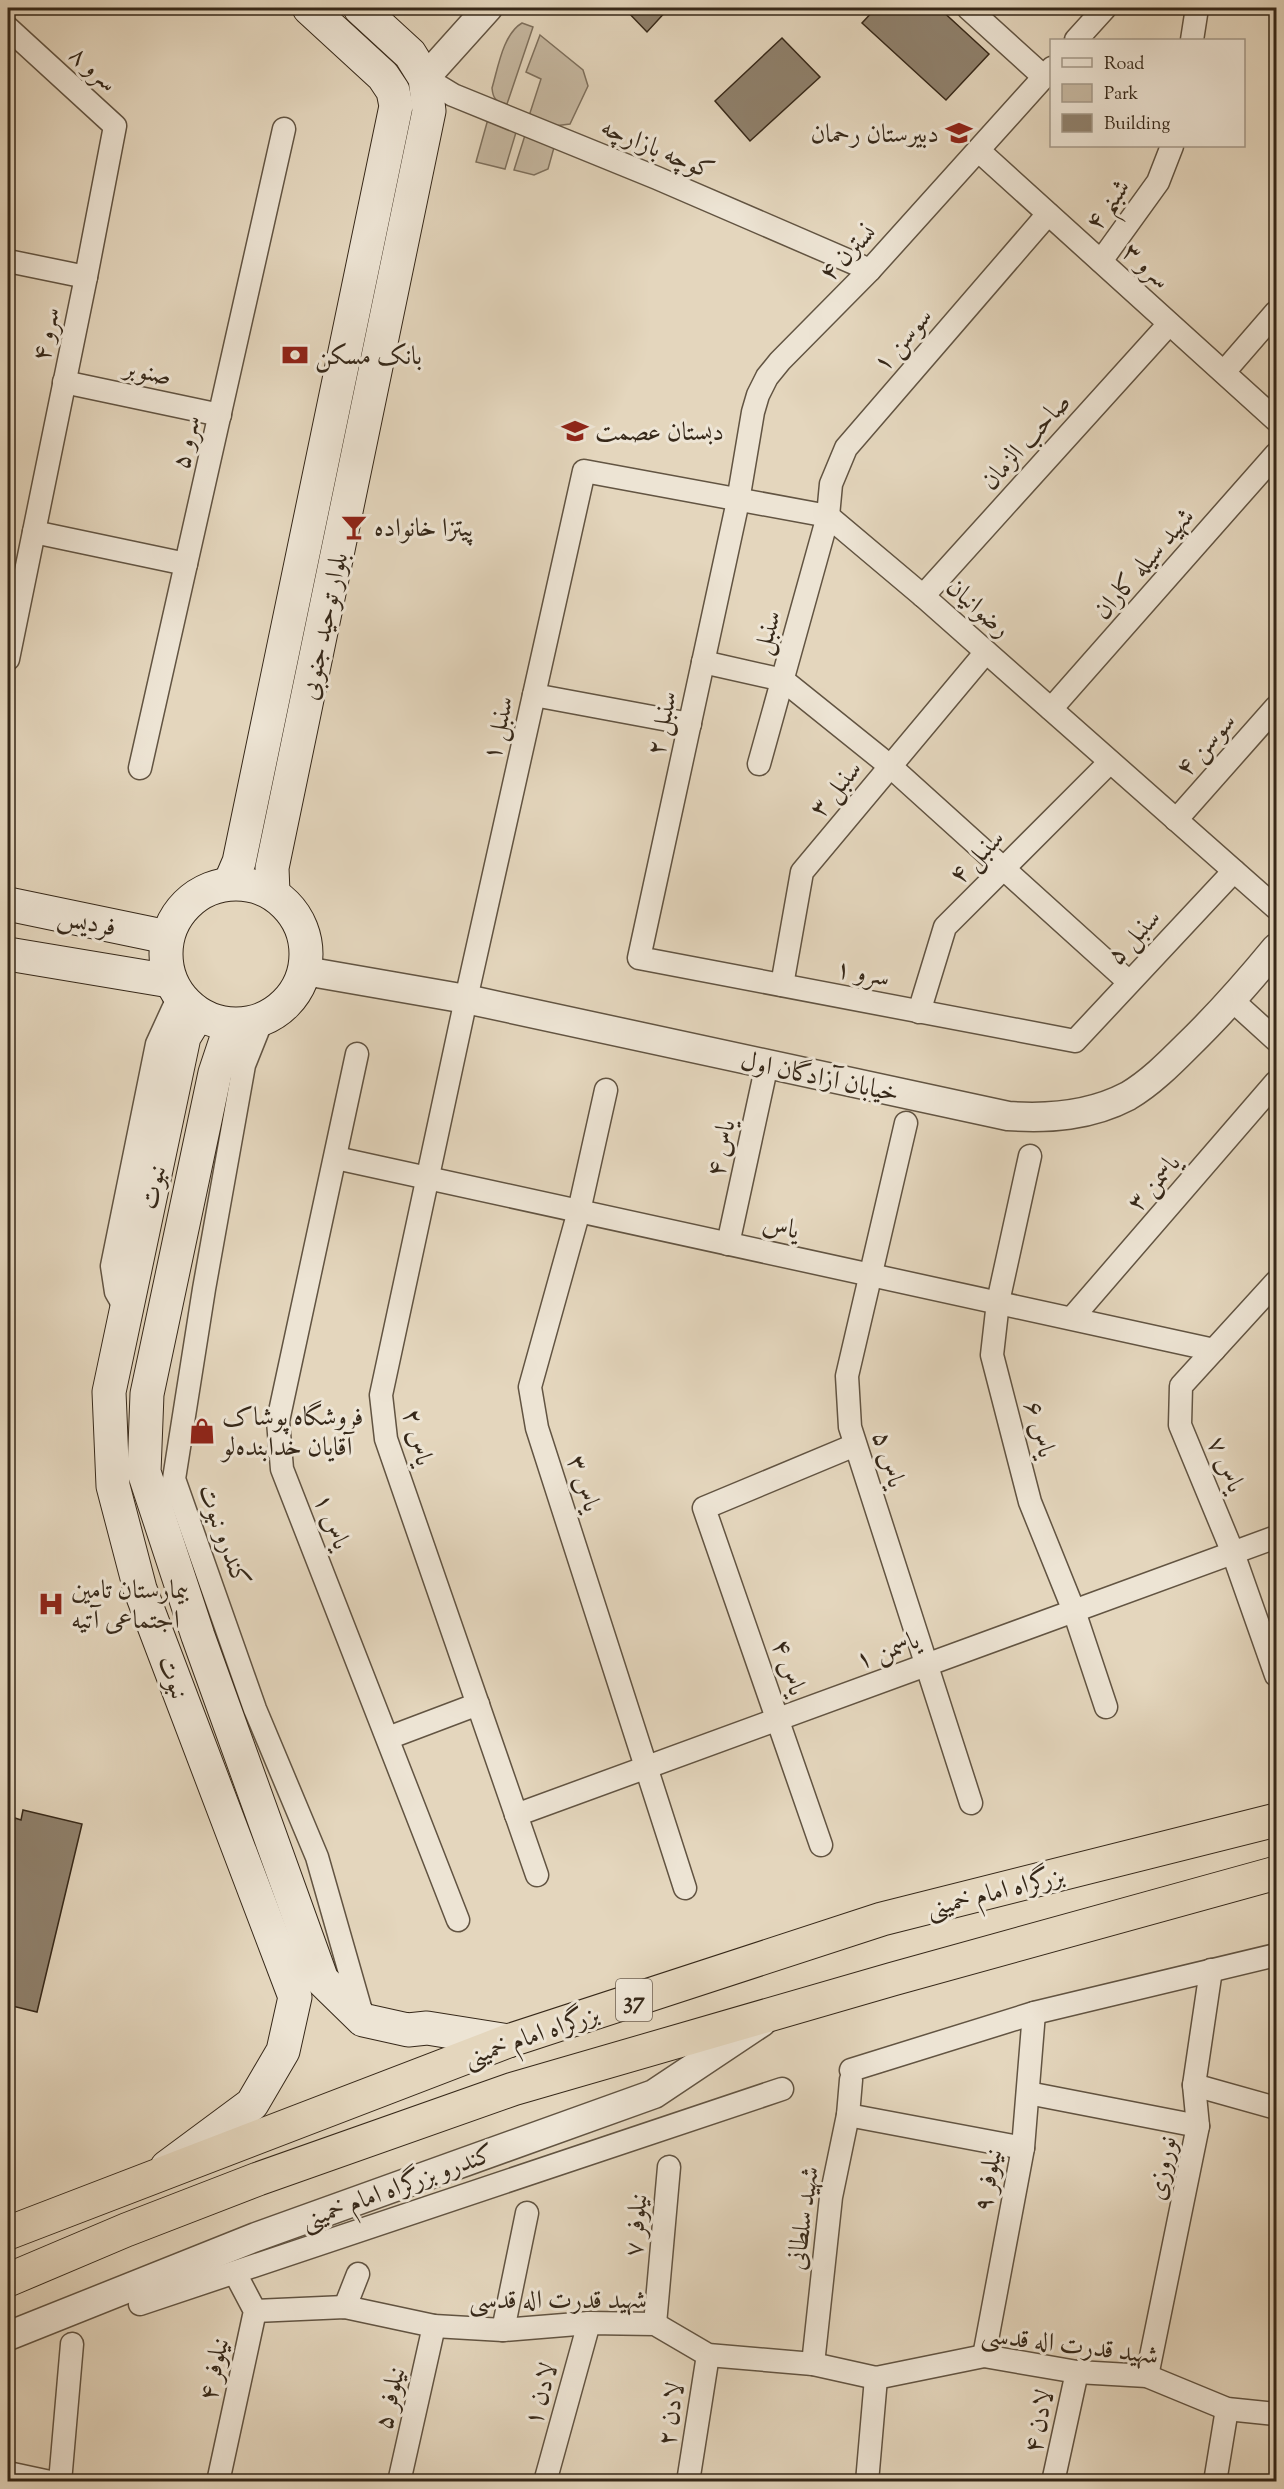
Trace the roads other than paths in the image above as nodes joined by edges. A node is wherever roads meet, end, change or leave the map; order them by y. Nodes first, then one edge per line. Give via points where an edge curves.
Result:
1 (309, 8) edge
2 (360, 8) edge
3 (488, 8) edge
4 (968, 8) edge
5 (1105, 8) edge
6 (1197, 8) edge
7 (8, 28) edge
8 (1077, 39) edge
9 (1192, 39) edge
10 (1048, 73) edge
11 (424, 78) junction
12 (393, 90) junction
13 (115, 126) joint
14 (284, 129) dead end
15 (1172, 147) edge
16 (979, 151) junction
17 (1048, 214) junction
18 (8, 261) edge
19 (1101, 261) junction
20 (870, 270) junction
21 (86, 278) junction
22 (1276, 312) edge
23 (1169, 324) junction
24 (1224, 372) junction
25 (64, 382) junction
26 (220, 415) junction
27 (1276, 420) edge
28 (1276, 454) edge
29 (738, 501) junction
30 (828, 516) junction
31 (34, 532) junction
32 (186, 564) junction
33 (923, 596) junction
34 (14, 597) edge
35 (986, 652) junction
36 (8, 659) edge
37 (703, 662) junction
38 (783, 680) junction
39 (534, 695) junction
40 (1276, 707) edge
41 (1052, 709) junction
42 (690, 724) junction
43 (1110, 762) junction
44 (759, 764) dead end
45 (890, 766) junction
46 (140, 768) dead end
47 (1176, 820) junction
48 (1002, 870) junction
49 (1234, 871) junction
50 (230, 883) junction
51 (273, 893) junction
52 (8, 904) edge
53 (1276, 908) edge
54 (167, 937) junction
55 (1276, 948) edge
56 (8, 954) edge
57 (639, 958) joint
58 (305, 970) junction
59 (1129, 982) junction
60 (782, 985) junction
61 (182, 997) junction
62 (466, 999) junction
63 (1233, 1001) junction
64 (919, 1012) junction
65 (247, 1022) junction
66 (1276, 1040) edge
67 (1075, 1041) joint
68 (357, 1054) dead end
69 (767, 1064) junction
70 (1276, 1082) edge
71 (606, 1090) dead end
72 (906, 1123) dead end
73 (1030, 1156) dead end
74 (336, 1158) junction
75 (427, 1178) junction
76 (579, 1211) junction
77 (728, 1244) junction
78 (869, 1274) junction
79 (1276, 1282) edge
80 (998, 1302) junction
81 (1072, 1318) junction
82 (1214, 1350) junction
83 (855, 1445) junction
84 (1276, 1537) edge
85 (1233, 1553) junction
86 (1074, 1611) junction
87 (926, 1665) junction
88 (1276, 1675) edge
89 (478, 1704) junction
90 (1106, 1707) dead end
91 (778, 1719) junction
92 (388, 1738) junction
93 (645, 1768) junction
94 (971, 1803) dead end
95 (516, 1815) junction
96 (1267, 1825) edge
97 (821, 1845) dead end
98 (1271, 1873) edge
99 (537, 1875) dead end
100 (685, 1888) dead end
101 (458, 1920) dead end
102 (1276, 1955) edge
103 (1211, 1970) junction
104 (1034, 2013) junction
105 (774, 2014) junction
106 (508, 2041) junction
107 (1194, 2085) junction
108 (782, 2089) dead end
109 (1028, 2092) junction
110 (1276, 2108) edge
111 (848, 2115) junction
112 (1198, 2126) junction
113 (1023, 2148) junction
114 (669, 2167) dead end
115 (157, 2174) junction
116 (527, 2213) dead end
117 (8, 2233) edge
118 (235, 2273) junction
119 (358, 2274) dead end
120 (8, 2280) edge
121 (140, 2304) dead end
122 (345, 2307) junction
123 (255, 2311) junction
124 (589, 2323) junction
125 (655, 2324) junction
126 (434, 2326) junction
127 (503, 2330) junction
128 (8, 2336) edge
129 (72, 2344) dead end
130 (708, 2355) junction
131 (984, 2356) junction
132 (813, 2364) junction
133 (1077, 2372) junction
134 (1148, 2376) junction
135 (876, 2378) junction
136 (1227, 2409) junction
137 (1276, 2414) edge
138 (8, 2473) edge
139 (50, 2481) edge
140 (60, 2481) edge
141 (218, 2481) edge
142 (399, 2481) edge
143 (545, 2481) edge
144 (688, 2481) edge
145 (867, 2481) edge
146 (1053, 2481) edge
147 (1215, 2481) edge

1 - 12 main road via 383,76
2 - 11 main road via 410,54
3 - 11 street
4 - 10 street
5 - 8 street
6 - 9 street
7 - 13 street, سرو ۸
10 - 16 street, نسترن ۴
11 - 12 main road
11 - 20 street, کوچه بازارچه via 453,95
11 - 51 main road, بلوار توحید جنوبی via 429,111 426,132 272,868
12 - 50 main road, بلوار توحید جنوبی via 393,127 239,862
13 - 21 street, سرو ۴
14 - 26 street, سرو ۵
15 - 19 street, شبنم ۴ via 1158,182
16 - 17 street, سرو ۳
16 - 20 street, نسترن ۴
17 - 19 street, سرو ۳
17 - 30 street, سوسن ۱ via 846,448 831,484
18 - 21 street
19 - 23 street, سرو ۳
20 - 29 street, نسترن ۴ via 767,377 753,412
21 - 25 street, سرو ۴
22 - 24 street
23 - 24 street, سرو ۳
23 - 33 street, صاحب الزمان
24 - 27 street, سرو ۳
25 - 26 street, صنوبر
25 - 31 street, سرو ۴
26 - 32 street, سرو ۵
28 - 41 street, شهید سیله کاران
29 - 30 street
29 - 37 street, سنبل ۲
29 - 39 street, سنبل ۱ via 584,471
30 - 33 street, رضوانیان
30 - 38 street, سنبل
31 - 32 street
31 - 34 street, سرو ۴
32 - 46 street, سرو ۵
33 - 35 street, رضوانیان
34 - 36 street, سرو ۴
35 - 41 street, رضوانیان
35 - 45 street, سنبل ۳
37 - 38 street
37 - 42 street, سنبل ۲
38 - 44 street, سنبل
38 - 45 street
39 - 42 street
39 - 62 street, سنبل ۱
40 - 47 street, سوسن ۴
41 - 43 street, رضوانیان
42 - 57 street, سنبل ۲
43 - 47 street, رضوانیان
43 - 48 street, سنبل ۴
45 - 48 street
45 - 60 street, سنبل ۳ via 802,872
47 - 49 street, رضوانیان
48 - 59 street
48 - 64 street, سنبل ۴ via 945,927
49 - 53 street, رضوانیان
49 - 59 street, سنبل ۵
50 - 51 main road via 252,885
50 - 54 main road via 209,888 190,900 175,916
51 - 58 main road via 290,908 301,927 306,948
52 - 54 main road, فردیس
54 - 61 main road via 165,959
55 - 63 street, خیابان آزادگان اول
56 - 61 main road
57 - 60 street, سرو ۱
58 - 62 street, خیابان آزادگان اول
58 - 65 main road via 296,991 282,1008
59 - 67 street, سنبل ۵
60 - 64 street, سرو ۱
61 - 65 main road
61 - 115 main road, نبوت via 184,1037 109,1392 113,1486 140,1589 295,1996 283,2051 252,2104
62 - 69 street, خیابان آزادگان اول
62 - 75 street, یاس ۲
63 - 66 street
63 - 69 street, خیابان آزادگان اول via 1164,1069 1128,1095 1086,1112 1046,1118 1008,1116
64 - 67 street, سرو ۱
65 - 106 main road, نبوت via 215,1074 147,1394 144,1472 198,1636 322,1980 363,2020 408,2030 427,2028
68 - 74 street, یاس ۱
69 - 77 street, یاس ۴
70 - 81 street, یاسمن ۳
71 - 76 street, یاس ۳
72 - 78 street, یاس ۵
73 - 80 street, یاس ۶
74 - 75 street, یاس
74 - 92 street, یاس ۱ via 278,1421 282,1469
75 - 76 street, یاس
75 - 89 street, یاس ۲ via 381,1395 386,1439
76 - 77 street, یاس
76 - 93 street, یاس ۳ via 530,1387 537,1428
77 - 78 street, یاس
78 - 80 street, یاس
78 - 83 street, یاس ۵ via 847,1376
79 - 82 street, یاس ۷
80 - 81 street, یاس
80 - 86 street, یاس ۶ via 992,1355 1030,1502
81 - 82 street, یاس
82 - 85 street, یاس ۷ via 1181,1386 1180,1425
83 - 87 street, یاس ۵
83 - 91 street, یاس ۴ via 704,1508
84 - 85 street, یاسمن ۱
85 - 86 street, یاسمن ۱
85 - 88 street, یاس ۷
86 - 87 street, یاسمن ۱
86 - 90 street, یاس ۶
87 - 91 street, یاسمن ۱
87 - 94 street, یاس ۵
89 - 92 street
89 - 95 street, یاس ۲
91 - 93 street, یاسمن ۱
91 - 97 street, یاس ۴
92 - 101 street, یاس ۱
93 - 95 street, یاسمن ۱
93 - 100 street, یاس ۳
95 - 99 street, یاس ۲
96 - 106 highway, بزرگراه امام خمینی / 37 via 882,1919
98 - 105 highway, بزرگراه امام خمینی / 37
102 - 103 street
103 - 104 street
103 - 107 street, نوروزی
104 - 109 street, نیلوفر ۹
104 - 111 street, شهید سلطانی via 851,2075
105 - 120 highway, بزرگراه امام خمینی / 37 via 513,2089 258,2179
105 - 128 street, کندرو بزرگراه امام خمینی via 654,2094 255,2237
106 - 115 highway, بزرگراه امام خمینی / 37
107 - 110 street
107 - 112 street, نوروزی
108 - 118 street
109 - 112 street
109 - 113 street, نیلوفر ۹
111 - 113 street
111 - 132 street, شهید سلطانی via 831,2197
112 - 134 street, نوروزی
113 - 131 street, نیلوفر ۹
114 - 125 street, نیلوفر ۷
115 - 117 highway, بزرگراه امام خمینی / 37
116 - 127 street
118 - 121 street
118 - 123 street, نیلوفر ۴
119 - 122 street
122 - 123 street, شهید قدرت اله قدسی
122 - 126 street, شهید قدرت اله قدسی
123 - 141 street, نیلوفر ۴
124 - 125 street, شهید قدرت اله قدسی
124 - 127 street, شهید قدرت اله قدسی
124 - 143 street, لادن ۱
125 - 130 street, شهید قدرت اله قدسی
126 - 127 street, شهید قدرت اله قدسی
126 - 142 street, نیلوفر ۵
129 - 140 street
130 - 132 street, شهید قدرت اله قدسی
130 - 144 street, لادن ۲
131 - 133 street, شهید قدرت اله قدسی
131 - 135 street, شهید قدرت اله قدسی
132 - 135 street, شهید قدرت اله قدسی
133 - 134 street, شهید قدرت اله قدسی
133 - 146 street, لادن ۴
134 - 136 street, شهید قدرت اله قدسی
135 - 145 street
136 - 137 street, شهید قدرت اله قدسی
136 - 147 street
138 - 139 street

